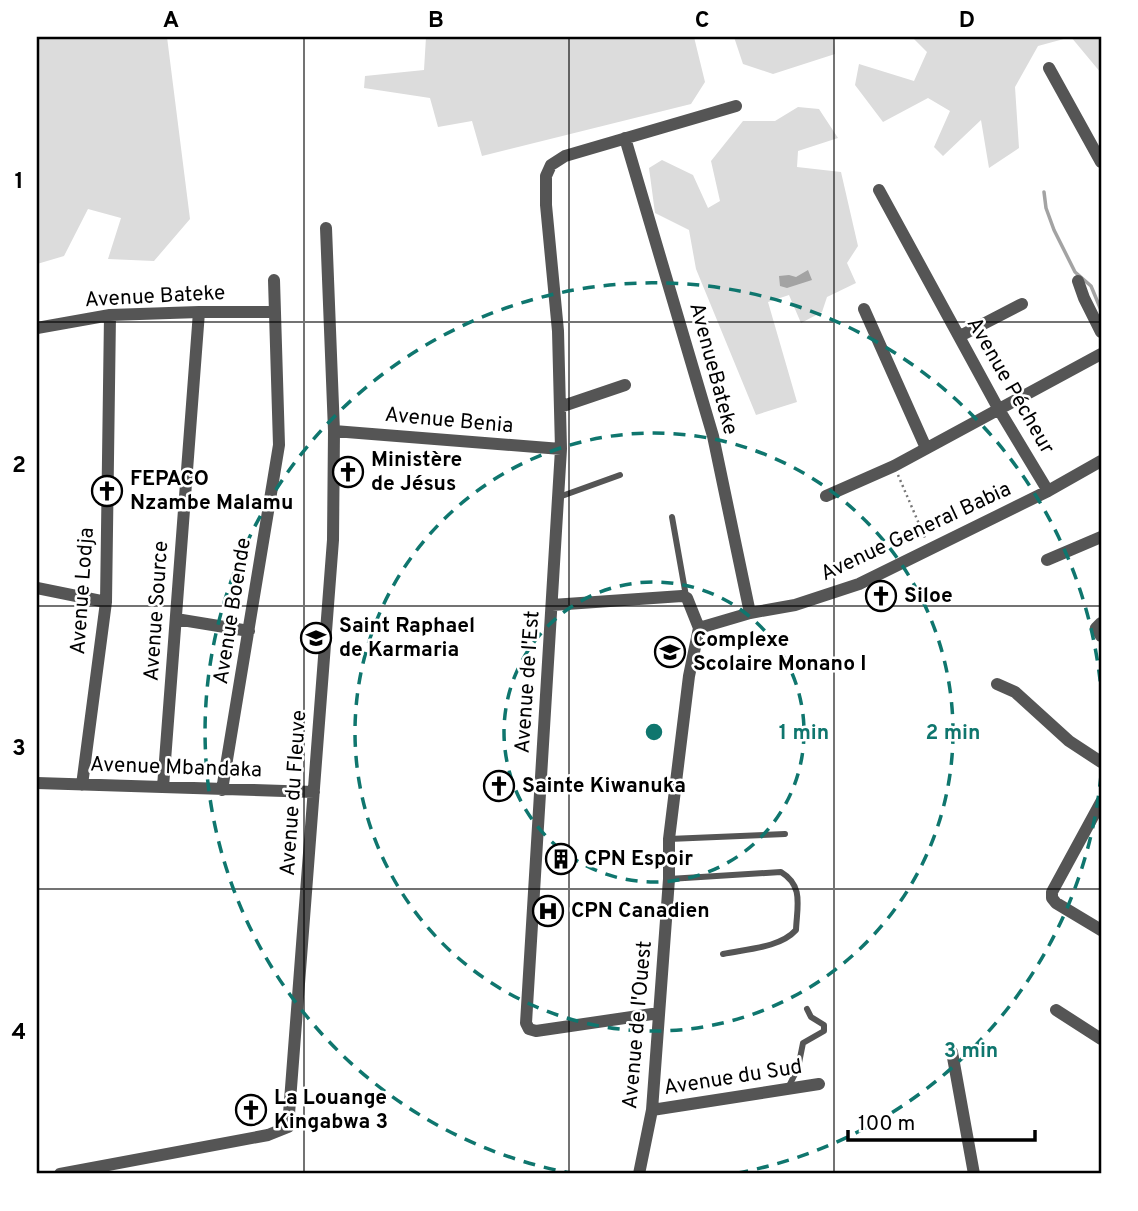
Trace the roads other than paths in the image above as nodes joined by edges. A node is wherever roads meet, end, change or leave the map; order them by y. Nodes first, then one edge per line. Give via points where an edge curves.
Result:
1 (1049, 68) dead end
2 (737, 106) dead end
3 (625, 138) junction
4 (1101, 162) edge
5 (879, 190) dead end
6 (326, 228) dead end
7 (274, 280) dead end
8 (1078, 281) dead end
9 (1022, 304) dead end
10 (864, 309) dead end
11 (199, 312) junction
12 (275, 312) junction
13 (110, 315) junction
14 (37, 328) edge
15 (1101, 332) edge
16 (960, 337) junction
17 (1101, 354) edge
18 (625, 385) dead end
19 (560, 407) junction
20 (998, 408) junction
21 (334, 431) junction
22 (926, 448) junction
23 (561, 449) junction
24 (1101, 461) edge
25 (620, 475) dead end
26 (1048, 491) junction
27 (826, 496) dead end
28 (559, 497) junction
29 (672, 517) dead end
30 (1101, 537) edge
31 (1047, 560) dead end
32 (37, 588) edge
33 (687, 598) junction
34 (106, 602) junction
35 (552, 605) junction
36 (750, 613) junction
37 (176, 619) junction
38 (1101, 623) edge
39 (699, 628) junction
40 (249, 631) junction
41 (1101, 636) edge
42 (997, 684) dead end
43 (1100, 757) edge
44 (37, 783) edge
45 (82, 785) junction
46 (163, 787) junction
47 (222, 790) junction
48 (314, 792) junction
49 (1101, 802) edge
50 (785, 834) dead end
51 (669, 839) junction
52 (669, 879) junction
53 (1101, 930) edge
54 (723, 954) dead end
55 (807, 1009) dead end
56 (1056, 1010) dead end
57 (659, 1013) junction
58 (1101, 1039) edge
59 (952, 1052) dead end
60 (820, 1084) dead end
61 (787, 1089) junction
62 (652, 1110) junction
63 (60, 1174) edge
64 (639, 1174) edge
65 (974, 1174) edge

1 - 4 street
2 - 3 street, Avenue de l'Est
3 - 19 street, Avenue de l'Est via 565,156 546,176
3 - 36 street, AvenueBateke via 713,436
5 - 16 street, Avenue Pécheur
6 - 21 street, Avenue du Fleuve
7 - 12 street, Avenue Boende
8 - 15 street
9 - 16 street
10 - 22 street
11 - 12 street, Avenue Bateke
11 - 13 street, Avenue Bateke
11 - 37 street, Avenue Source
12 - 40 street, Avenue Boende via 279,445
13 - 14 street, Avenue Bateke
13 - 34 street, Avenue Lodja
16 - 20 street, Avenue Pécheur
17 - 20 street
18 - 19 street
19 - 23 street, Avenue de l'Est
20 - 22 street
20 - 26 street, Avenue Pécheur
21 - 23 street, Avenue Benia
21 - 48 street, Avenue du Fleuve via 333,540
22 - 27 street
23 - 28 street, Avenue de l'Est
24 - 26 street, Avenue General Babia
25 - 28 lane
26 - 36 street, Avenue General Babia via 828,596
28 - 35 street, Avenue de l'Est
29 - 33 lane
30 - 31 street
32 - 34 street
33 - 35 street
33 - 39 street
34 - 45 street, Avenue Lodja
35 - 57 street, Avenue de l'Est via 526,1023 536,1031
36 - 39 street, Avenue General Babia
37 - 40 street
37 - 46 street, Avenue Source
38 - 41 street via 1096,628
39 - 51 street, Avenue de l'Ouest
40 - 47 street, Avenue Boende
42 - 43 street via 1016,692 1069,741
44 - 45 street, Avenue Mbandaka
45 - 46 street, Avenue Mbandaka
46 - 47 street, Avenue Mbandaka
47 - 48 street, Avenue Mbandaka
48 - 63 street, Avenue du Fleuve via 288,1127 268,1135
49 - 53 street via 1052,892 1056,903
50 - 51 lane
51 - 52 street, Avenue de l'Ouest
52 - 54 lane via 781,872 792,878 797,888 796,930 790,937
52 - 57 street, Avenue de l'Ouest
55 - 61 lane via 810,1017 824,1025 824,1031 803,1043
56 - 58 street
57 - 62 street, Avenue de l'Ouest
59 - 65 street
60 - 61 street, Avenue du Sud
61 - 62 street, Avenue du Sud
62 - 64 street, Avenue de l'Ouest

